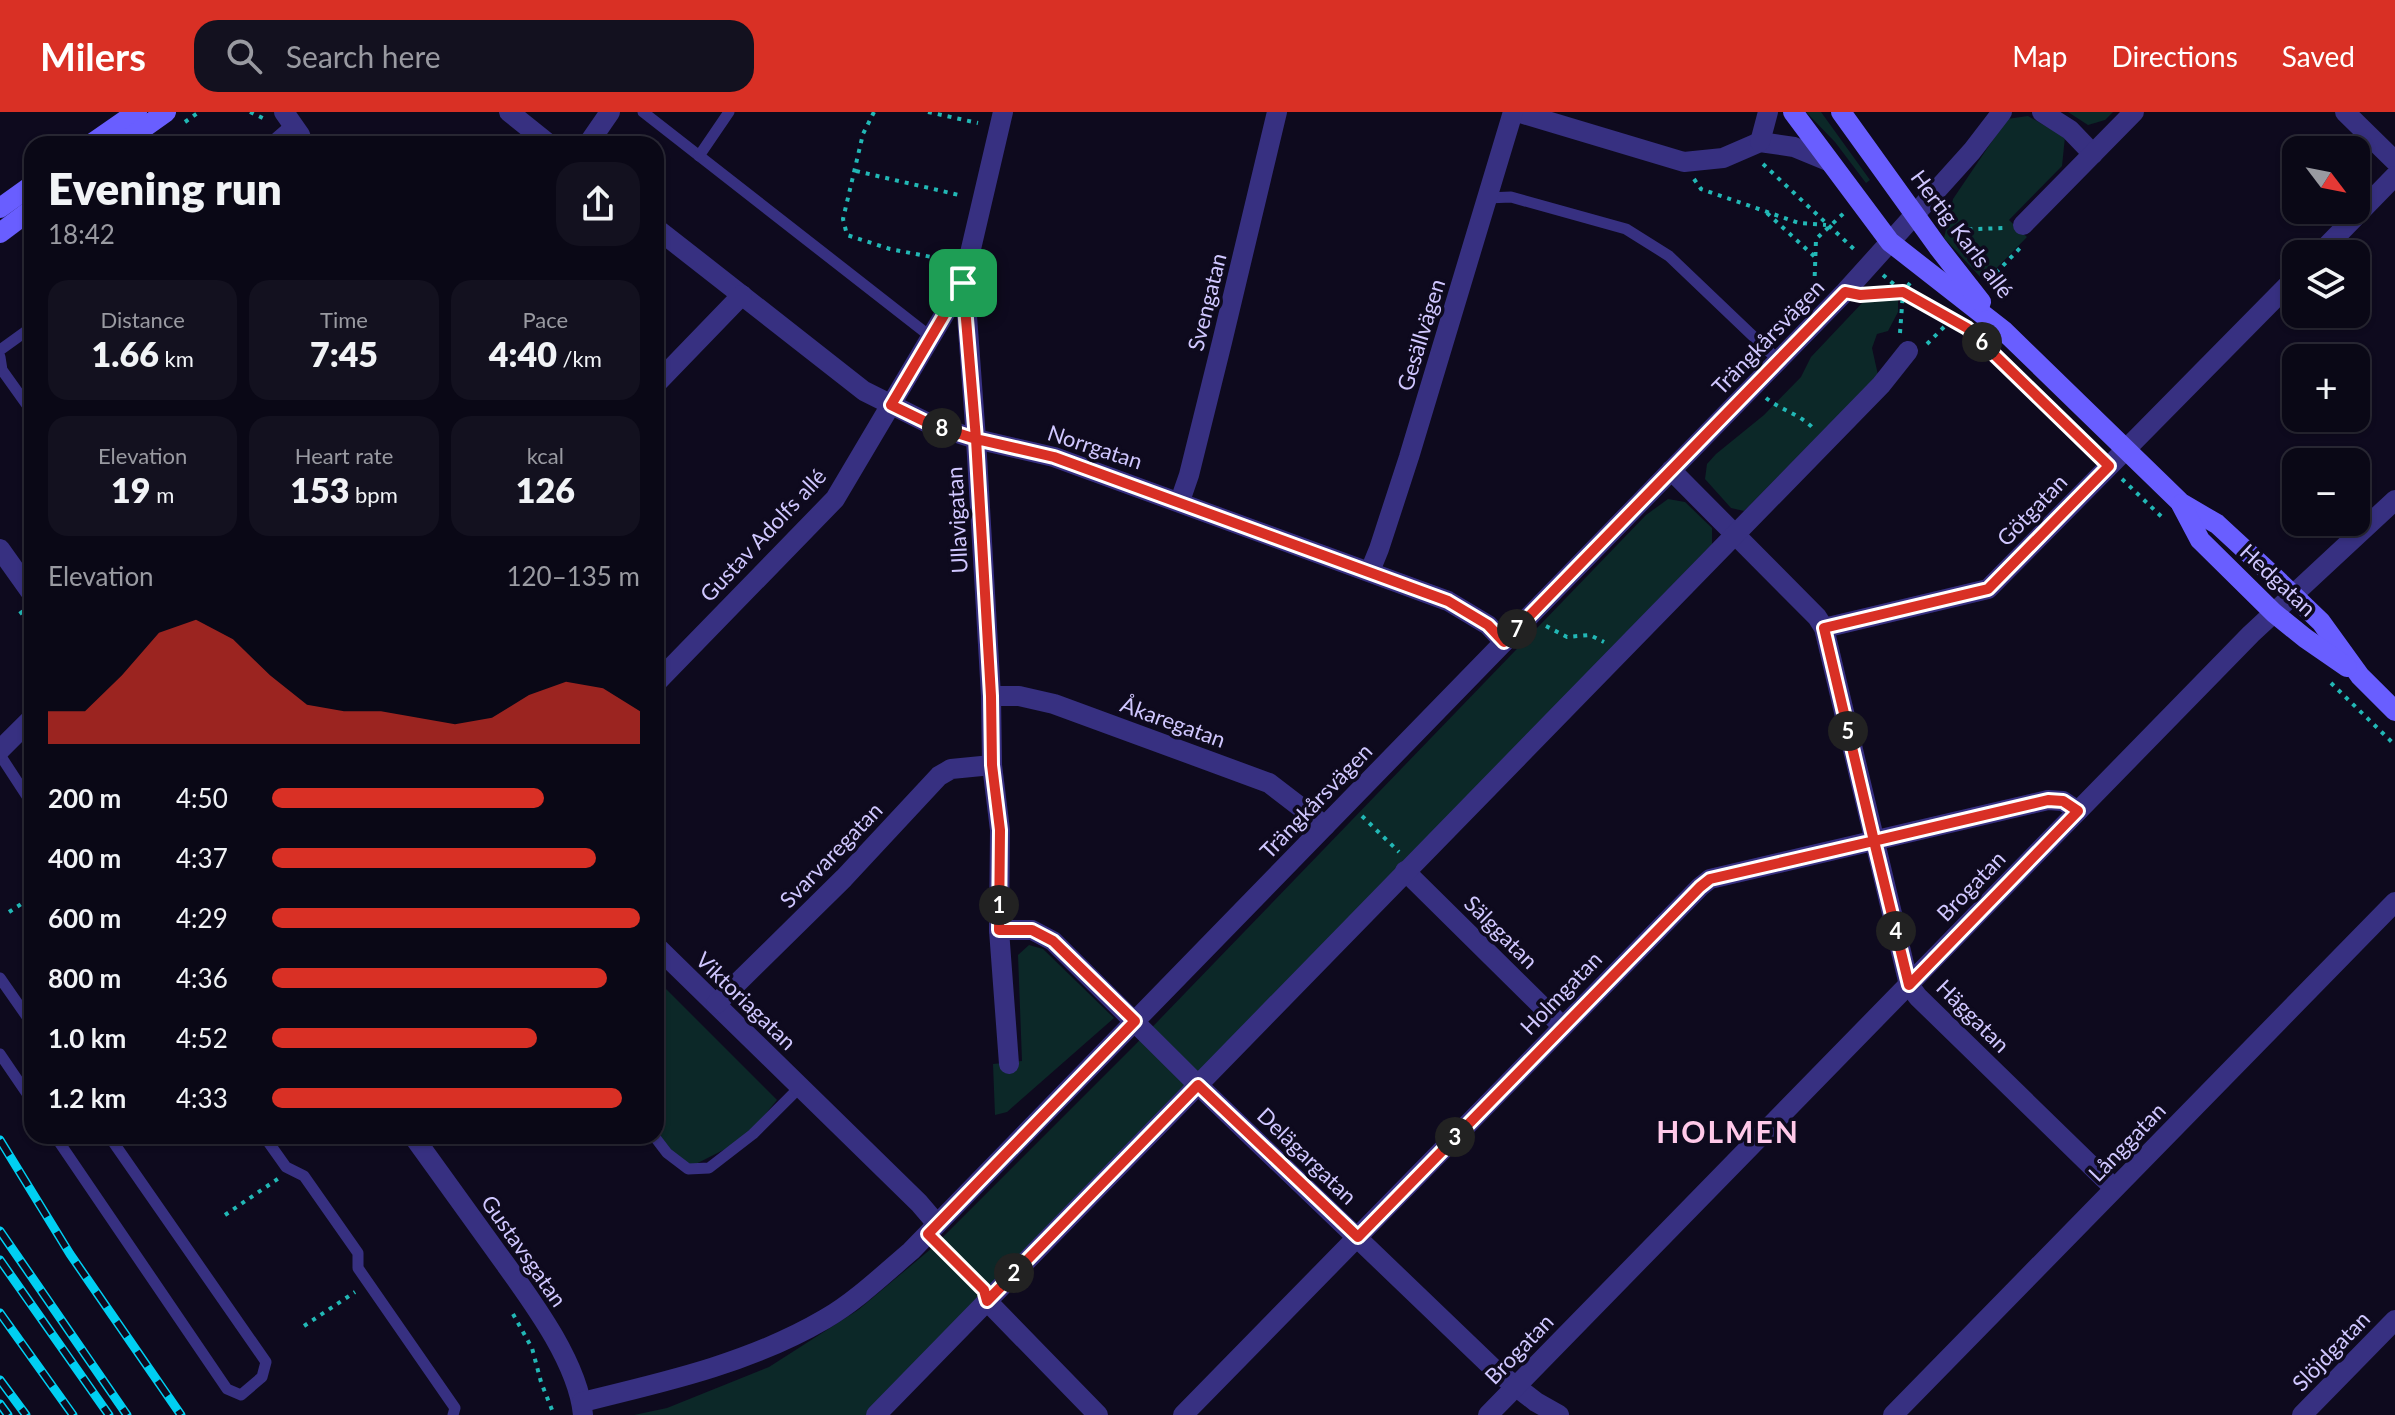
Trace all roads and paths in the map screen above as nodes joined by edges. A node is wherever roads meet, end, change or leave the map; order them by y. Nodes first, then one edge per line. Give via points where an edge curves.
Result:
1 (137, 112) edge
2 (166, 112) edge
3 (509, 112) edge
4 (610, 112) edge
5 (643, 112) edge
6 (729, 112) edge
7 (874, 112) edge
8 (928, 112) edge
9 (1003, 112) edge
10 (1277, 112) edge
11 (1515, 112) edge
12 (1768, 112) edge
13 (1793, 112) edge
14 (1841, 112) edge
15 (2002, 112) edge
16 (2042, 112) edge
17 (2134, 112) edge
18 (2345, 112) edge
19 (288, 118) edge
20 (978, 123) dead end
21 (102, 136) edge
22 (132, 136) edge
23 (275, 136) edge
24 (298, 136) edge
25 (539, 136) edge
26 (594, 136) edge
27 (1756, 151) junction
28 (2093, 154) junction
29 (699, 156) junction
30 (1828, 161) junction
31 (2395, 161) edge
32 (1684, 162) junction
33 (855, 170) junction
34 (2395, 176) edge
35 (24, 191) edge
36 (959, 195) dead end
37 (1487, 198) junction
38 (0, 208) edge
39 (1765, 211) junction
40 (1915, 214) junction
41 (24, 215) edge
42 (2023, 225) junction
43 (1828, 226) junction
44 (0, 233) edge
45 (664, 234) edge
46 (1944, 240) dead end
47 (2333, 240) edge
48 (1890, 242) junction
49 (1851, 247) dead end
50 (1815, 257) junction
51 (947, 260) dead end
52 (1884, 277) dead end
53 (1912, 280) dead end
54 (1988, 282) dead end
55 (963, 283) junction
56 (2282, 291) edge
57 (1845, 292) junction
58 (1903, 292) junction
59 (742, 295) junction
60 (1952, 319) junction
61 (1959, 323) dead end
62 (1810, 327) junction
63 (2004, 331) junction
64 (24, 333) edge
65 (931, 337) junction
66 (1978, 339) dead end
67 (0, 350) edge
68 (1908, 351) junction
69 (0, 357) edge
70 (1778, 360) junction
71 (664, 376) edge
72 (1752, 387) junction
73 (24, 401) edge
74 (891, 405) junction
75 (976, 439) junction
76 (1826, 440) junction
77 (2126, 449) junction
78 (2109, 466) junction
79 (1671, 470) junction
80 (2395, 500) edge
81 (1180, 501) junction
82 (2181, 503) junction
83 (1734, 535) junction
84 (0, 549) edge
85 (1370, 571) junction
86 (24, 583) edge
87 (2294, 596) junction
88 (2274, 613) junction
89 (1529, 616) junction
90 (1824, 628) junction
91 (1504, 642) junction
92 (1621, 651) junction
93 (664, 675) edge
94 (2360, 676) junction
95 (991, 696) junction
96 (2395, 711) edge
97 (24, 726) edge
98 (0, 752) edge
99 (992, 765) junction
100 (24, 791) edge
101 (1348, 803) junction
102 (2078, 811) junction
103 (1325, 826) junction
104 (1874, 841) junction
105 (1409, 868) junction
106 (24, 902) edge
107 (2395, 902) edge
108 (9, 912) dead end
109 (999, 930) junction
110 (664, 955) edge
111 (0, 978) edge
112 (1909, 985) junction
113 (716, 1004) junction
114 (24, 1012) edge
115 (1135, 1021) junction
116 (1562, 1026) junction
117 (0, 1054) edge
118 (1009, 1064) dead end
119 (1198, 1085) junction
120 (800, 1087) junction
121 (24, 1089) edge
122 (60, 1144) edge
123 (115, 1144) edge
124 (270, 1144) edge
125 (419, 1144) edge
126 (660, 1144) edge
127 (290, 1169) junction
128 (2114, 1188) junction
129 (225, 1215) dead end
130 (933, 1229) junction
131 (1358, 1237) junction
132 (369, 1283) junction
133 (987, 1301) junction
134 (2395, 1320) edge
135 (304, 1326) dead end
136 (532, 1348) dead end
137 (1515, 1388) junction
138 (582, 1408) edge
139 (453, 1415) edge
140 (554, 1415) edge
141 (876, 1415) edge
142 (1098, 1415) edge
143 (1183, 1415) edge
144 (1488, 1415) edge
145 (1559, 1415) edge
146 (1893, 1415) edge
147 (2302, 1415) edge

1 - 21 main road
2 - 22 main road
3 - 25 street
4 - 26 street
5 - 29 lane
6 - 29 lane
7 - 33 path
8 - 20 path
9 - 55 street, Ullavigatan
10 - 81 street, Svengatan
11 - 32 street
11 - 37 street, Gesällvägen
12 - 27 street
13 - 30 main road, Hertig Karls allé
14 - 40 main road, Hertig Karls allé
15 - 40 street, Trängkårsvägen
16 - 28 street
17 - 28 street
18 - 31 street
19 - 23 lane
19 - 24 street
27 - 30 street via 1794,147
27 - 32 street
27 - 43 path
28 - 42 street
29 - 65 lane
30 - 48 main road, Hertig Karls allé
32 - 39 path via 1701,189
33 - 36 path
33 - 51 path via 843,219 847,235
34 - 47 street
35 - 38 main road
37 - 70 lane via 1511,197 1626,229 1669,256
37 - 85 street, Gesällvägen
39 - 43 path
39 - 50 path
40 - 48 street, Trängkårsvägen
40 - 63 main road, Hertig Karls allé
41 - 44 main road
42 - 46 path via 1952,230
42 - 54 path via 2026,242
43 - 49 path
43 - 50 path via 1816,239
45 - 59 street, Norrgatan
48 - 57 street, Trängkårsvägen
48 - 63 main road, Hertig Karls allé
50 - 62 path
52 - 58 path
53 - 58 path
55 - 65 street, Gustav Adolfs allé
55 - 75 street, Ullavigatan
56 - 77 street, Götgatan
57 - 58 path
57 - 62 street, Trängkårsvägen
58 - 60 path
58 - 68 path via 1899,335
59 - 71 street
59 - 74 street, Norrgatan via 864,391
60 - 61 path
60 - 68 path via 1927,344
62 - 70 street, Trängkårsvägen
63 - 77 main road, Hedgatan
64 - 67 lane
65 - 74 street, Gustav Adolfs allé
66 - 78 path
68 - 76 street
69 - 73 lane via 2,370
70 - 72 street, Trängkårsvägen
72 - 76 path via 1803,418
72 - 79 street, Trängkårsvägen
74 - 75 street, Norrgatan
74 - 93 street, Gustav Adolfs allé via 835,499
75 - 81 street, Norrgatan via 1054,457
75 - 95 street, Ullavigatan
76 - 83 street
77 - 78 street, Götgatan
77 - 82 main road, Hedgatan
78 - 90 street, Götgatan via 1988,589
79 - 83 street, Häggatan
79 - 89 street, Trängkårsvägen
80 - 87 street, Brogatan
81 - 85 street, Norrgatan
82 - 87 main road, Hedgatan via 2217,524
82 - 88 main road, Hedgatan via 2200,540
83 - 90 street, Häggatan
83 - 92 street
84 - 86 street
85 - 91 street, Norrgatan via 1448,601 1488,625
87 - 88 street, Brogatan
87 - 94 main road, Hedgatan via 2321,622
88 - 94 main road, Hedgatan
88 - 102 street, Brogatan
89 - 91 street, Trängkårsvägen
89 - 92 path via 1567,637 1590,635
90 - 104 street, Häggatan
91 - 101 street, Trängkårsvägen
92 - 105 street
94 - 96 main road, Hedgatan
95 - 99 street, Ullavigatan
95 - 103 street, Åkaregatan via 1054,704 1269,783
97 - 98 street
98 - 100 lane
99 - 109 street, Ullavigatan via 1000,830
99 - 113 street, Svarvaregatan via 951,769 939,776
101 - 103 street, Trängkårsvägen
101 - 105 path
102 - 104 street, Holmgatan via 2063,801 2048,800
102 - 112 street, Brogatan
103 - 115 street, Trängkårsvägen
104 - 112 street, Häggatan
104 - 116 street, Holmgatan via 1710,879
105 - 116 street, Sälggatan
105 - 119 street
106 - 108 path
107 - 128 street, Långgatan
109 - 115 street via 1032,930 1053,941
109 - 118 street, Ullavigatan
110 - 113 street, Viktoriagatan
111 - 114 lane
112 - 128 street, Häggatan
112 - 137 street, Brogatan
113 - 120 street, Viktoriagatan
115 - 119 street, Delägargatan
115 - 130 street, Trängkårsvägen
116 - 131 street, Holmgatan
117 - 121 lane
119 - 131 street, Delägargatan
119 - 133 street
120 - 126 lane via 709,1168 688,1169
120 - 130 street, Viktoriagatan via 919,1203
122 - 123 lane via 227,1389 241,1395 262,1377 266,1362
124 - 127 lane
125 - 138 street, Gustavsgatan via 537,1309
127 - 129 path
127 - 132 lane via 304,1176 358,1253 358,1268
128 - 146 street, Långgatan
130 - 133 path via 984,1290
130 - 138 street, Trängkårsvägen via 826,1319 718,1367
131 - 137 street, Delägargatan
131 - 143 street, Holmgatan
132 - 135 path
132 - 139 lane via 455,1408
133 - 141 street
133 - 142 street
134 - 147 street, Slöjdgatan
136 - 140 path
137 - 144 street, Brogatan
137 - 145 street, Delägargatan

